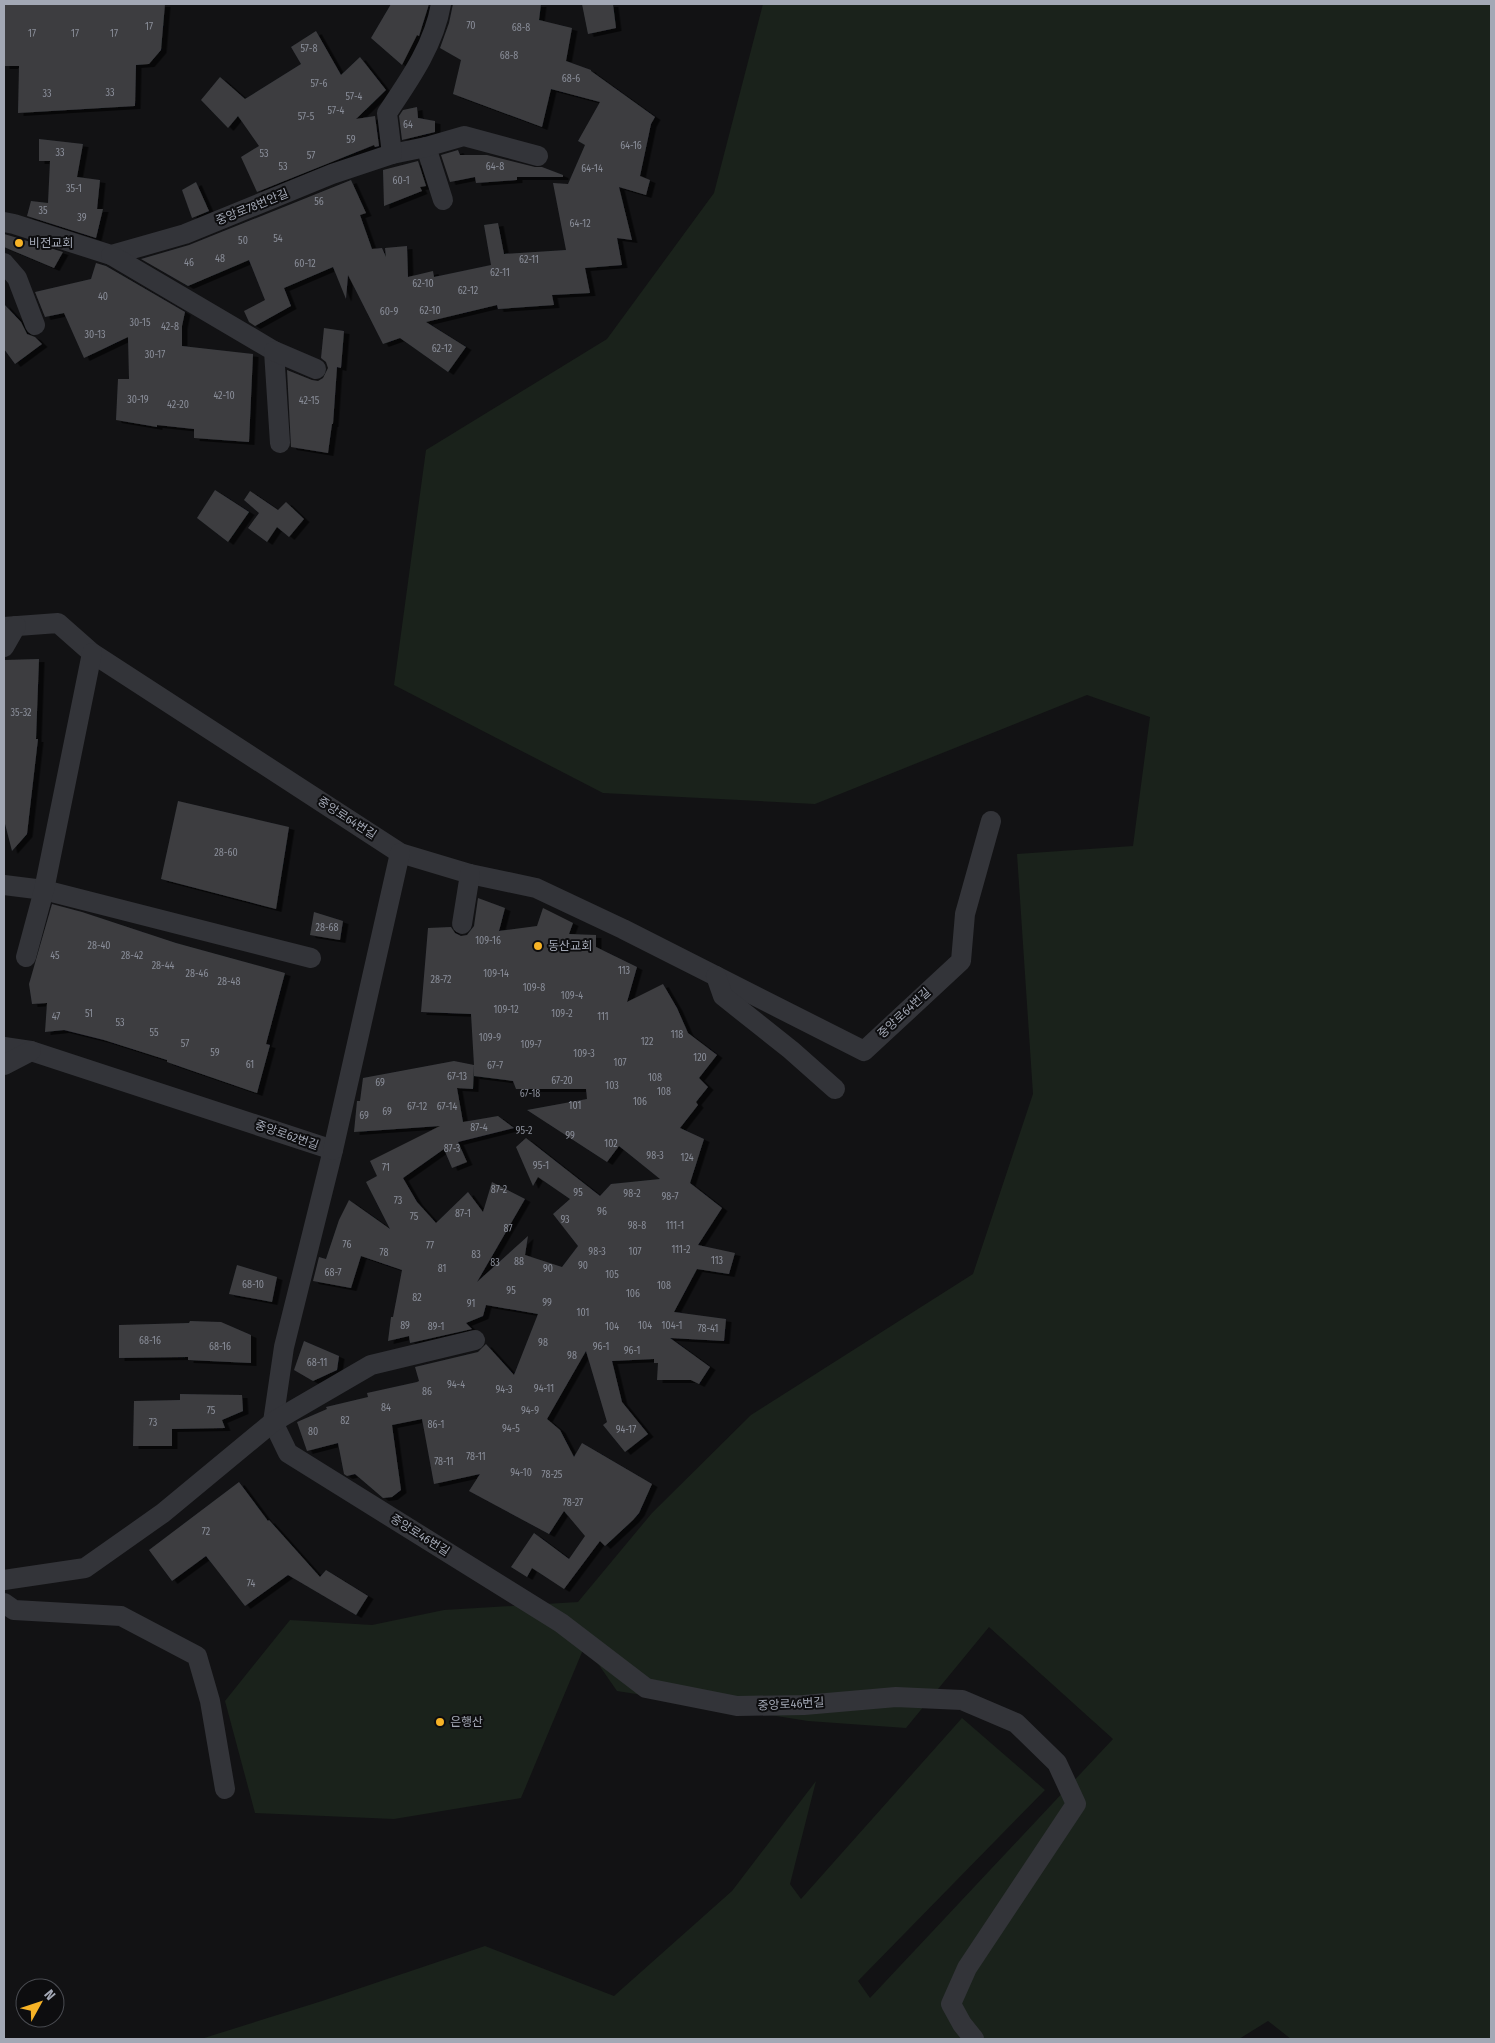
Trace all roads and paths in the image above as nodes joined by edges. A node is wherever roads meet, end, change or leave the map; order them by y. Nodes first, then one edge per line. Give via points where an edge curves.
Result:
1 (441, 4) edge
2 (426, 147) junction
3 (392, 154) junction
4 (538, 156) dead end
5 (443, 200) dead end
6 (4, 222) edge
7 (111, 255) junction
8 (4, 262) edge
9 (35, 325) dead end
10 (274, 352) junction
11 (316, 370) dead end
12 (280, 443) dead end
13 (10, 627) edge
14 (4, 647) edge
15 (92, 652) junction
16 (991, 821) dead end
17 (400, 853) junction
18 (470, 874) junction
19 (4, 885) edge
20 (44, 890) junction
21 (462, 924) dead end
22 (26, 957) dead end
23 (310, 958) dead end
24 (716, 976) junction
25 (4, 1047) edge
26 (31, 1051) junction
27 (4, 1065) edge
28 (834, 1089) dead end
29 (333, 1150) junction
30 (475, 1340) dead end
31 (273, 1422) junction
32 (4, 1580) edge
33 (4, 1604) edge
34 (225, 1789) dead end
35 (974, 2039) edge

1 - 3 street via 420,65 387,113
2 - 3 street, 중앙로78번안길
2 - 4 street, 중앙로78번안길 via 464,136
2 - 5 street
3 - 7 street, 중앙로78번안길 via 332,174 185,234
6 - 7 street
7 - 10 street
8 - 9 street via 17,278
10 - 11 street
10 - 12 street
13 - 14 street
13 - 15 street, 중앙로64번길 via 58,624
15 - 17 street, 중앙로64번길
15 - 20 street
16 - 24 street, 중앙로64번길 via 965,914 961,961 864,1051
17 - 18 street, 중앙로64번길
17 - 29 street
18 - 21 street
18 - 24 street, 중앙로64번길 via 536,888
19 - 20 street
20 - 22 street
20 - 23 street
24 - 28 street via 723,996
25 - 26 street, 중앙로62번길
26 - 27 street
26 - 29 street, 중앙로62번길
29 - 31 street, 중앙로62번길 via 284,1347
30 - 31 street via 371,1365
31 - 32 street via 163,1513 85,1568
31 - 35 street, 중앙로46번길 via 288,1453 561,1623 646,1688 737,1706 804,1705 896,1697 962,1700 1016,1723 1057,1763 1076,1804 967,1968 951,2004
33 - 34 street via 14,1610 121,1616 197,1656 210,1701

